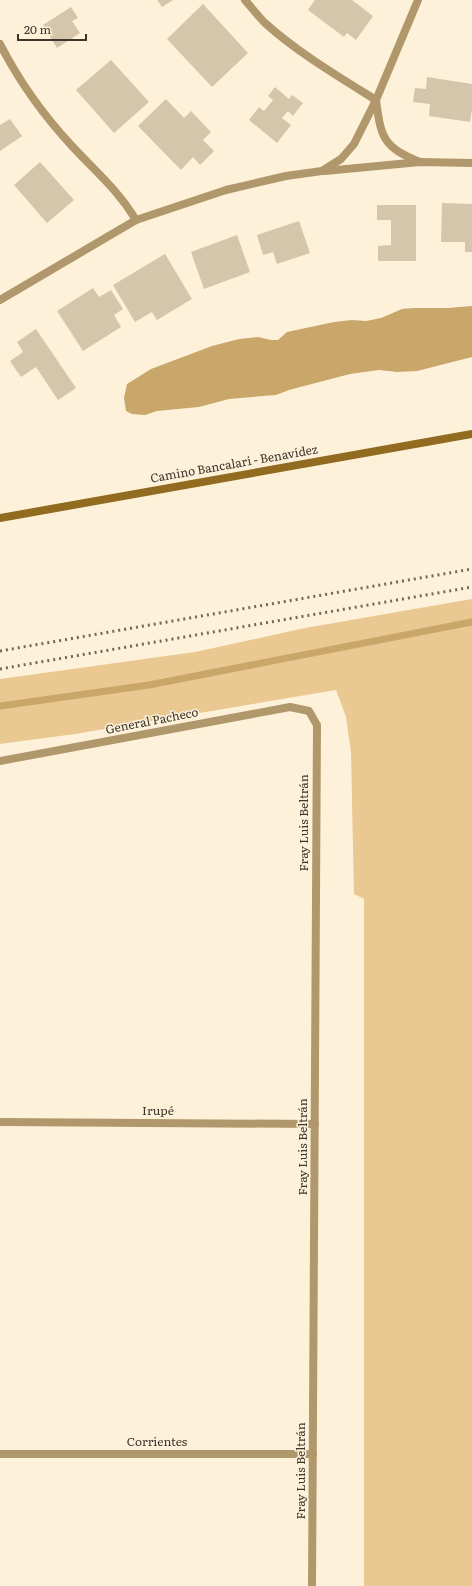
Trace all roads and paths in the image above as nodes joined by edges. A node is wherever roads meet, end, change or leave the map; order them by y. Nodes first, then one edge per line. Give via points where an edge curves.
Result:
1 (245, 0) edge
2 (418, 0) edge
3 (0, 44) edge
4 (376, 100) junction
5 (420, 162) junction
6 (472, 163) edge
7 (322, 171) junction
8 (136, 220) junction
9 (0, 300) edge
10 (472, 434) edge
11 (0, 518) edge
12 (309, 711) joint
13 (0, 761) edge
14 (0, 1122) edge
15 (315, 1124) junction
16 (0, 1454) edge
17 (313, 1454) junction
18 (312, 1586) edge

1 - 4 street via 265,23 284,39
2 - 4 street
3 - 8 street via 10,64 50,122 118,193
4 - 5 street via 382,136 404,156
4 - 7 street via 354,144 341,159
5 - 6 street
5 - 7 street
7 - 8 street via 286,176 226,190
8 - 9 street
10 - 11 main road, Camino Bancalari - Benavídez
12 - 13 street, General Pacheco via 290,707
12 - 15 street, Fray Luis Beltrán via 317,725
14 - 15 street, Irupé
15 - 17 street, Fray Luis Beltrán
16 - 17 street, Corrientes
17 - 18 street, Fray Luis Beltrán

